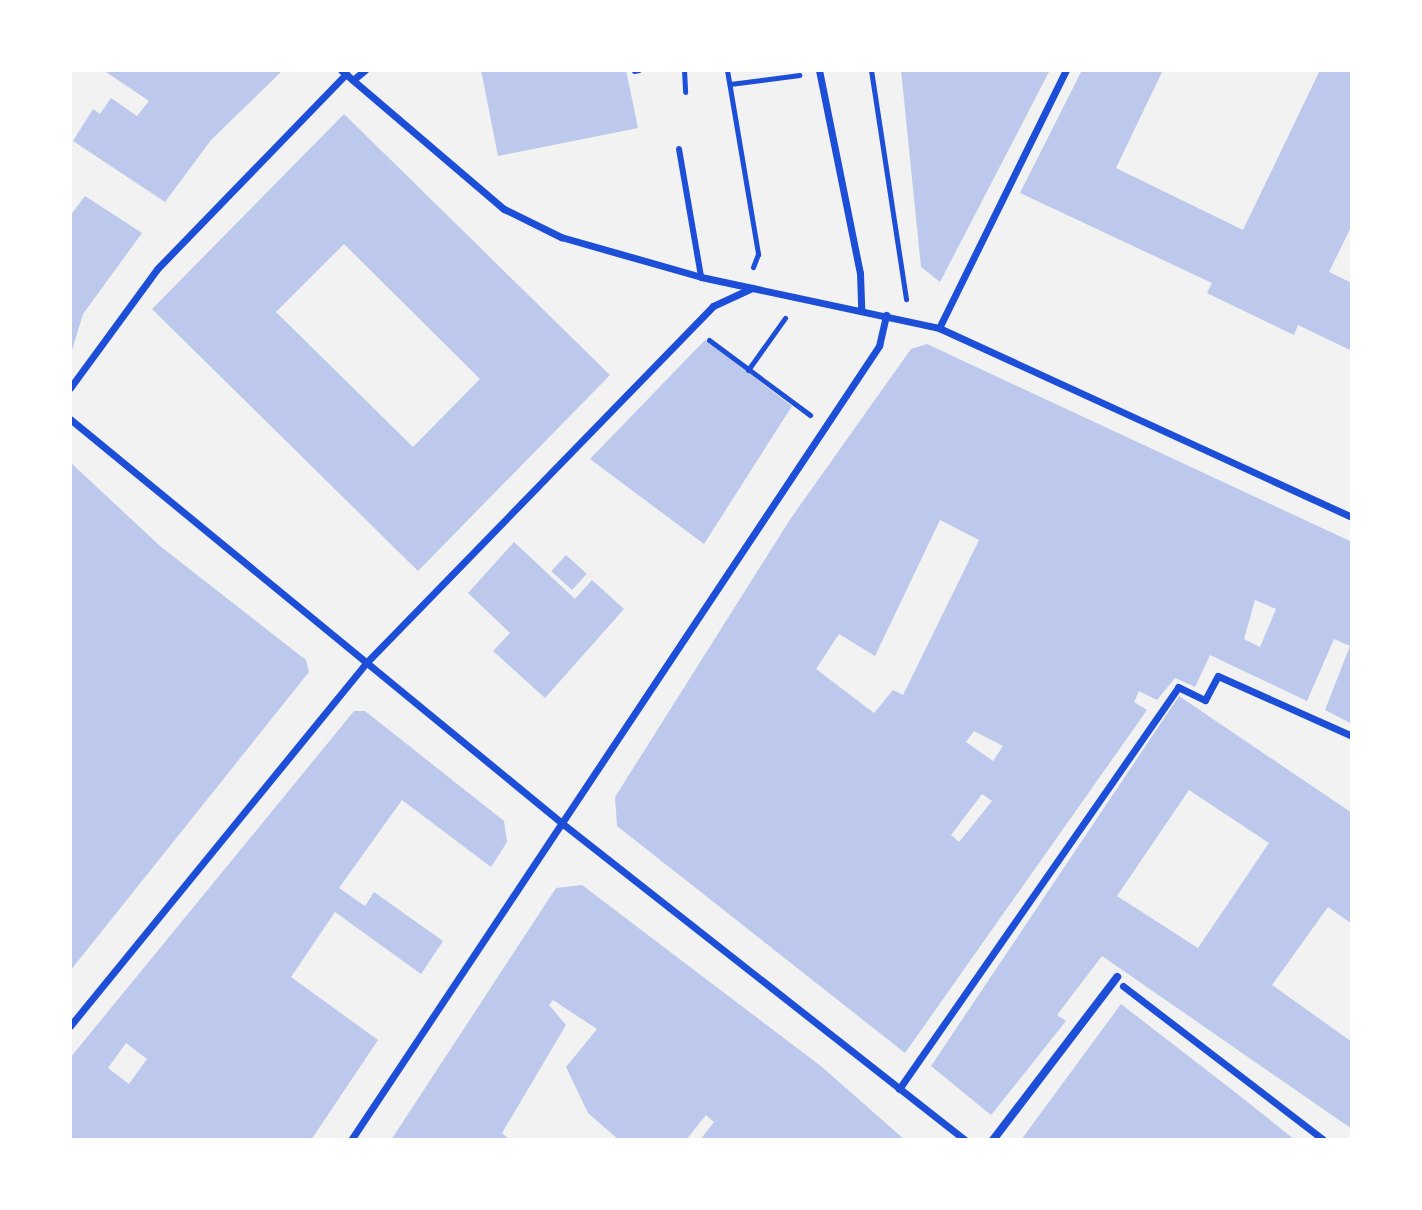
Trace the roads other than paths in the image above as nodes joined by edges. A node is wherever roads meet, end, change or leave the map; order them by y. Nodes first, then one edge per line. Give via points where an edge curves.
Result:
1 (365, 70) edge
2 (1066, 70) edge
3 (819, 71) edge
4 (347, 75) edge
5 (679, 149) dead end
6 (701, 277) junction
7 (749, 287) junction
8 (861, 310) junction
9 (886, 315) junction
10 (939, 328) junction
11 (70, 388) edge
12 (70, 419) edge
13 (1352, 517) edge
14 (365, 664) junction
15 (1352, 736) edge
16 (563, 824) junction
17 (1117, 977) dead end
18 (1123, 986) dead end
19 (70, 1026) edge
20 (899, 1089) junction
21 (351, 1140) edge
22 (965, 1140) edge
23 (993, 1140) edge
24 (1324, 1140) edge

1 - 4 street
2 - 10 street
3 - 8 street
4 - 6 street via 504,209 561,237
4 - 11 street via 157,269
5 - 6 lane
6 - 7 street
7 - 8 street
7 - 14 street via 713,306
8 - 9 street
9 - 10 street
9 - 16 street via 879,346
10 - 13 street
12 - 14 street
14 - 16 street
14 - 19 street
15 - 20 street via 1218,676 1205,700 1178,687
16 - 20 street
16 - 21 street
17 - 23 street
18 - 24 street
20 - 22 street

